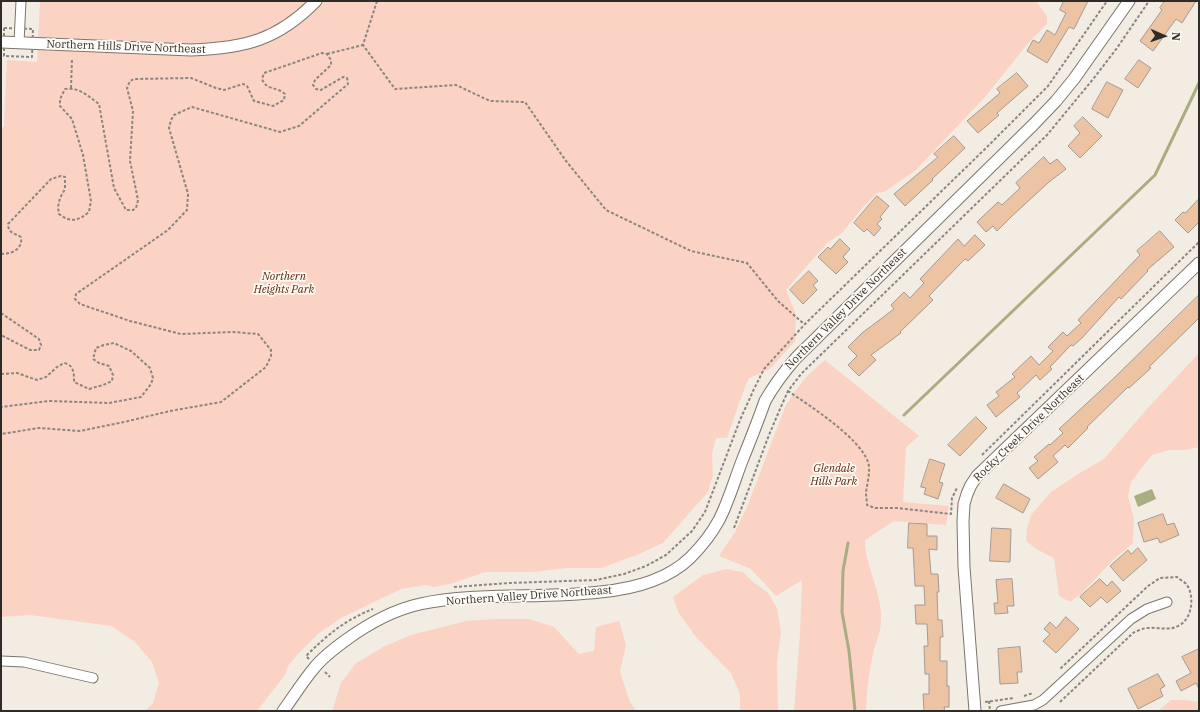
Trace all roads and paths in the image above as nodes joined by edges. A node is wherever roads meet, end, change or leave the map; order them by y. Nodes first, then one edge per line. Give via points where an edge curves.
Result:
1 (21, 1) edge
2 (316, 1) edge
3 (377, 1) edge
4 (1107, 1) edge
5 (1129, 1) edge
6 (1150, 1) edge
7 (1, 42) edge
8 (19, 43) junction
9 (363, 45) junction
10 (326, 54) junction
11 (4, 56) dead end
12 (32, 57) dead end
13 (72, 59) dead end
14 (72, 88) junction
15 (1199, 242) edge
16 (1, 254) edge
17 (1199, 263) edge
18 (1, 313) edge
19 (804, 324) junction
20 (1, 335) edge
21 (1, 374) edge
22 (788, 391) junction
23 (1, 407) edge
24 (1, 434) edge
25 (977, 459) dead end
26 (959, 482) dead end
27 (734, 528) dead end
28 (453, 587) dead end
29 (1167, 602) dead end
30 (377, 608) dead end
31 (306, 656) dead end
32 (1, 661) edge
33 (93, 678) dead end
34 (989, 701) dead end
35 (283, 711) edge
36 (975, 711) edge
37 (990, 711) edge
38 (1001, 711) edge

1 - 8 street
2 - 8 street, Northern Hills Drive Northeast via 275,33 258,41 216,49
3 - 9 path
4 - 19 path via 1048,86
5 - 35 street, Northern Valley Drive Northeast via 1056,101 782,374 765,402 719,520 690,558 654,580 615,591 448,600 419,604 398,611 358,631 334,648 316,666
6 - 22 path via 1099,72 1047,136 801,374
7 - 8 street, Northern Hills Drive Northeast
9 - 10 path
9 - 19 path via 395,89 456,85 490,101 525,102 566,161 606,210 691,251 747,263 778,301
10 - 14 path via 322,53 264,73 264,84 285,94 284,100 273,106 254,100 247,86 243,84 224,90 191,78 130,81 127,88 133,111 130,161 138,200 133,210 126,210 114,188 99,104 83,92
10 - 24 path via 331,60 331,66 313,85 321,90 343,77 347,78 348,84 299,126 280,132 192,107 174,115 169,128 188,194 187,210 168,230 76,294 75,299 80,304 181,334 258,334 271,350 266,367 221,402 80,431 39,428
11 - 12 path
13 - 14 path
14 - 16 path via 65,89 60,106 72,119 83,155 91,201 89,212 76,221 65,219 59,214 58,207 65,189 65,177 51,179 8,224 10,232 21,237 21,246 16,251
15 - 25 path
17 - 36 street, Rocky Creek Drive Northeast via 970,485 964,504 964,567
18 - 20 path via 38,339 41,344 39,350 30,350
19 - 28 path via 764,369 740,420 705,512 692,531 666,555 624,574 596,580
21 - 23 path via 17,373 37,380 46,377 64,363 74,369 74,382 89,389 103,386 112,381 113,375 109,366 93,359 96,348 114,344 131,351 150,368 153,378 141,397 109,403 49,401
22 - 26 path via 851,439 862,453 868,463 867,505 875,508 951,514 952,498
22 - 27 path
29 - 38 street via 1131,618 1043,700 1034,705
30 - 31 path via 341,625
32 - 33 street via 24,662
34 - 37 path

